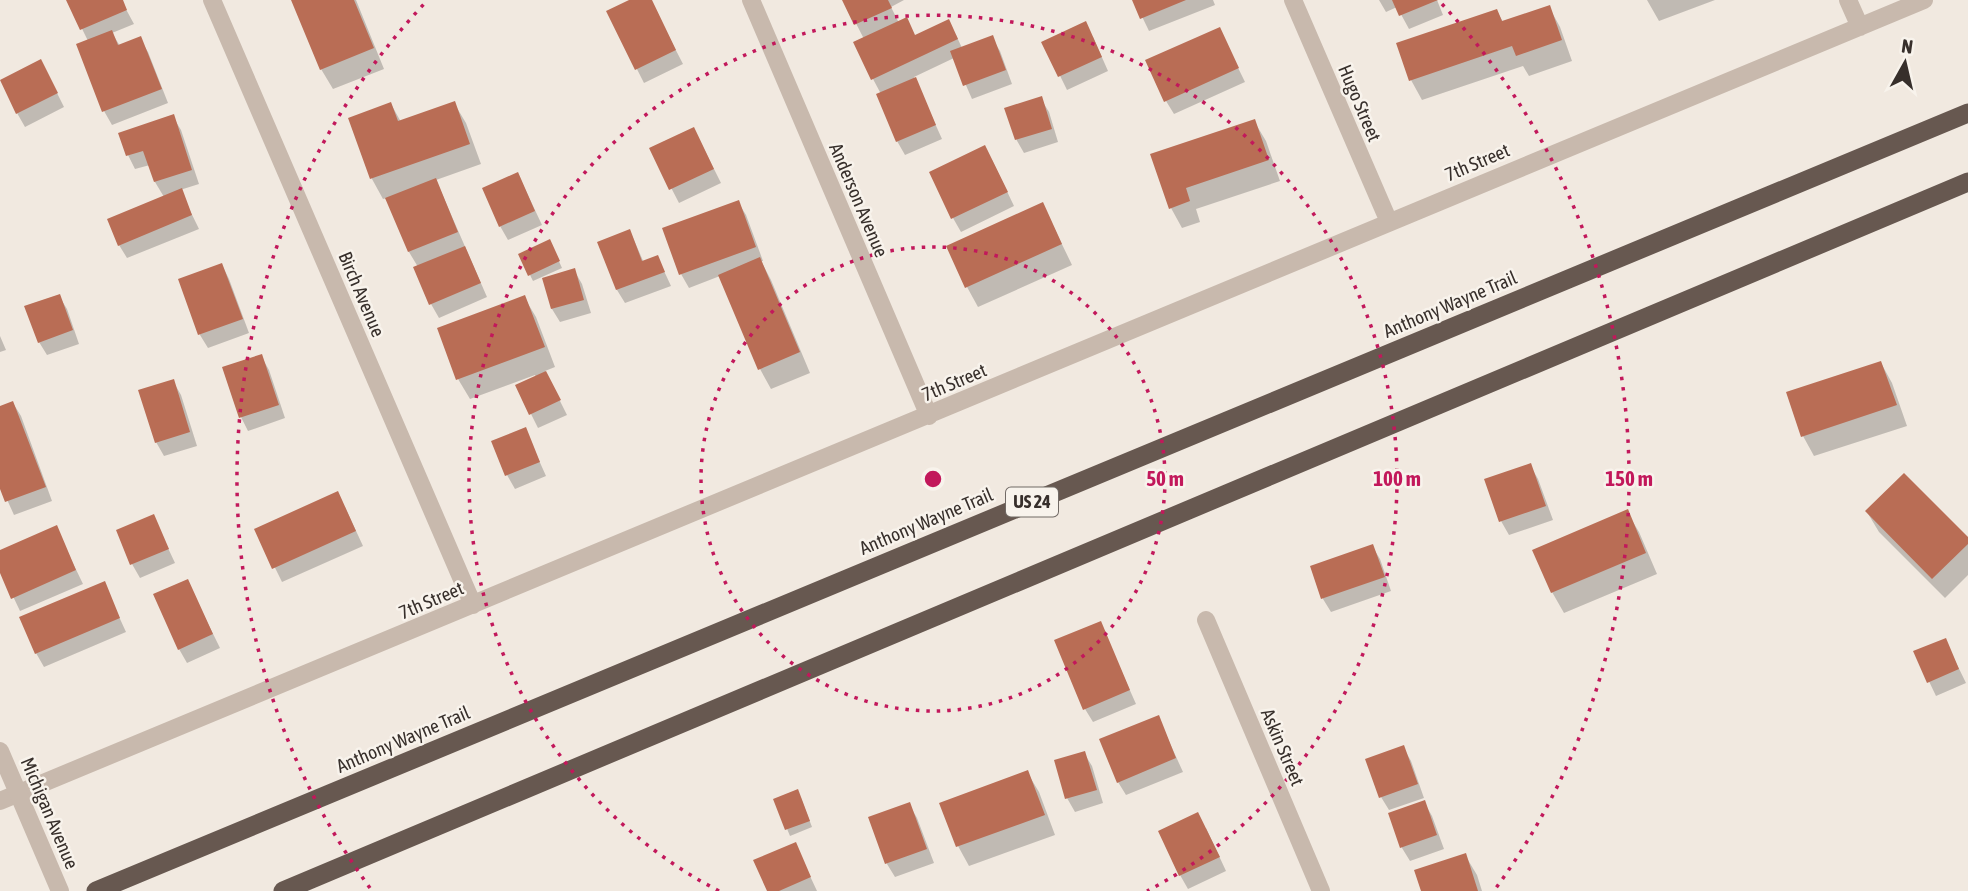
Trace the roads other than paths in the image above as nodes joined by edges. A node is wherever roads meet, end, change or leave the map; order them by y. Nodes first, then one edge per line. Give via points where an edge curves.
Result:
1 (212, 0) edge
2 (751, 0) edge
3 (1293, 0) edge
4 (1849, 0) edge
5 (1924, 0) edge
6 (1860, 27) junction
7 (1968, 113) edge
8 (1968, 182) edge
9 (1389, 222) junction
10 (929, 416) junction
11 (473, 605) junction
12 (1206, 620) dead end
13 (0, 751) edge
14 (18, 794) junction
15 (0, 801) edge
16 (61, 891) edge
17 (96, 891) edge
18 (283, 891) edge
19 (1321, 891) edge

1 - 11 street, Birch Avenue
2 - 10 street, Anderson Avenue
3 - 9 street, Hugo Street
4 - 6 street
5 - 6 street, 7th Street
6 - 9 street, 7th Street
7 - 17 highway, Anthony Wayne Trail / US 24
8 - 18 highway
9 - 10 street, 7th Street
10 - 11 street, 7th Street
11 - 14 street, 7th Street
12 - 19 street, Askin Street
13 - 14 street, Michigan Avenue
14 - 15 street, 7th Street
14 - 16 street, Michigan Avenue

